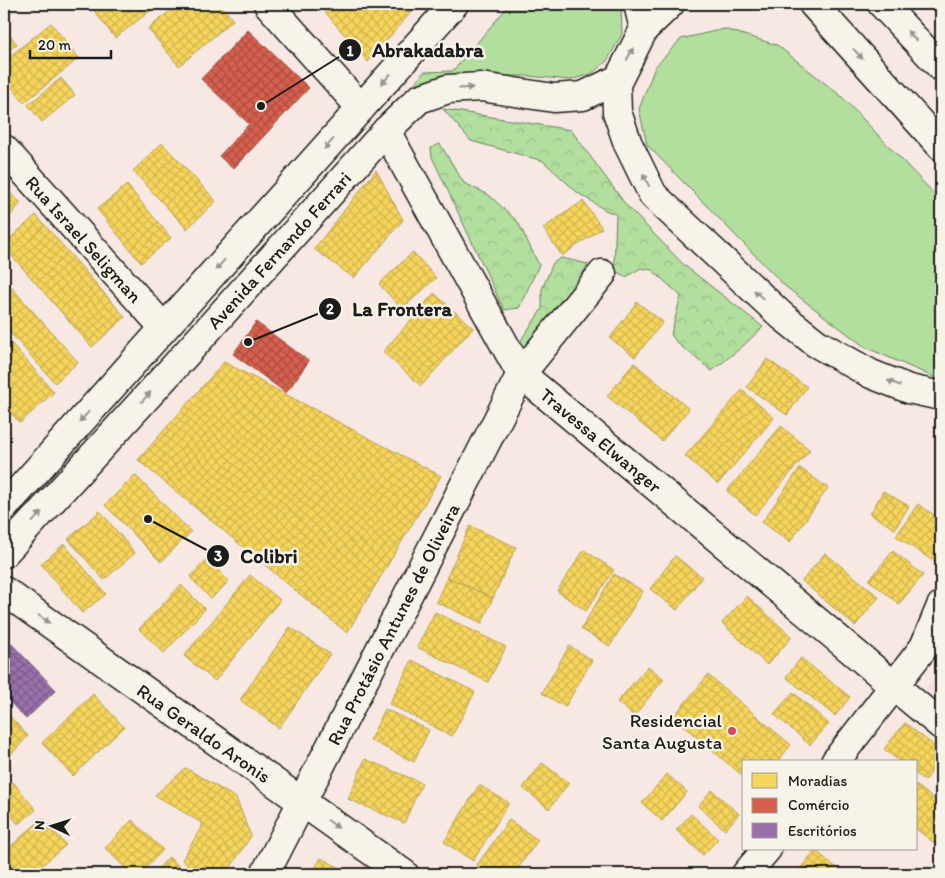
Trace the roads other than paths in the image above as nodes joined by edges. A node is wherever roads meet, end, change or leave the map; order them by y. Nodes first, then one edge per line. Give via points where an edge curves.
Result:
1 (268, 4) edge
2 (454, 4) edge
3 (670, 4) edge
4 (882, 4) edge
5 (814, 8) edge
6 (641, 16) edge
7 (941, 68) edge
8 (616, 80) junction
9 (361, 108) junction
10 (386, 131) junction
11 (941, 146) edge
12 (4, 149) edge
13 (602, 274) dead end
14 (164, 328) junction
15 (521, 374) junction
16 (941, 396) edge
17 (4, 507) edge
18 (4, 553) edge
19 (4, 591) edge
20 (941, 606) edge
21 (933, 640) edge
22 (893, 686) junction
23 (941, 725) edge
24 (838, 760) edge
25 (302, 802) junction
26 (766, 850) edge
27 (265, 874) edge
28 (404, 874) edge
29 (746, 874) edge

1 - 9 main road
2 -> 9 main road, Avenida Fernando Ferrari
3 - 6 main road
7 -> 4 main road
5 -> 11 main road
8 -> 6 main road
10 -> 8 main road, Avenida Fernando Ferrari via 419,100 448,89 481,87 554,98 583,96
16 -> 8 main road via 910,389 871,374 816,343 782,316 654,195 628,144 617,112
9 -> 14 main road, Avenida Fernando Ferrari
10 - 15 main road, Travessa Elwanger
18 -> 10 main road, Avenida Fernando Ferrari
12 - 14 main road, Rua Israel Seligman
13 - 15 main road, Rua Protásio Antunes de Oliveira
14 -> 17 main road, Avenida Fernando Ferrari
15 - 22 main road, Travessa Elwanger
15 - 25 main road, Rua Protásio Antunes de Oliveira
19 -> 25 main road, Rua Geraldo Aronis
20 - 21 main road
21 - 22 main road
22 - 23 main road, Travessa Elwanger
22 - 24 main road
25 - 27 main road, Rua Protásio Antunes de Oliveira
25 -> 28 main road, Rua Geraldo Aronis
26 - 29 main road

